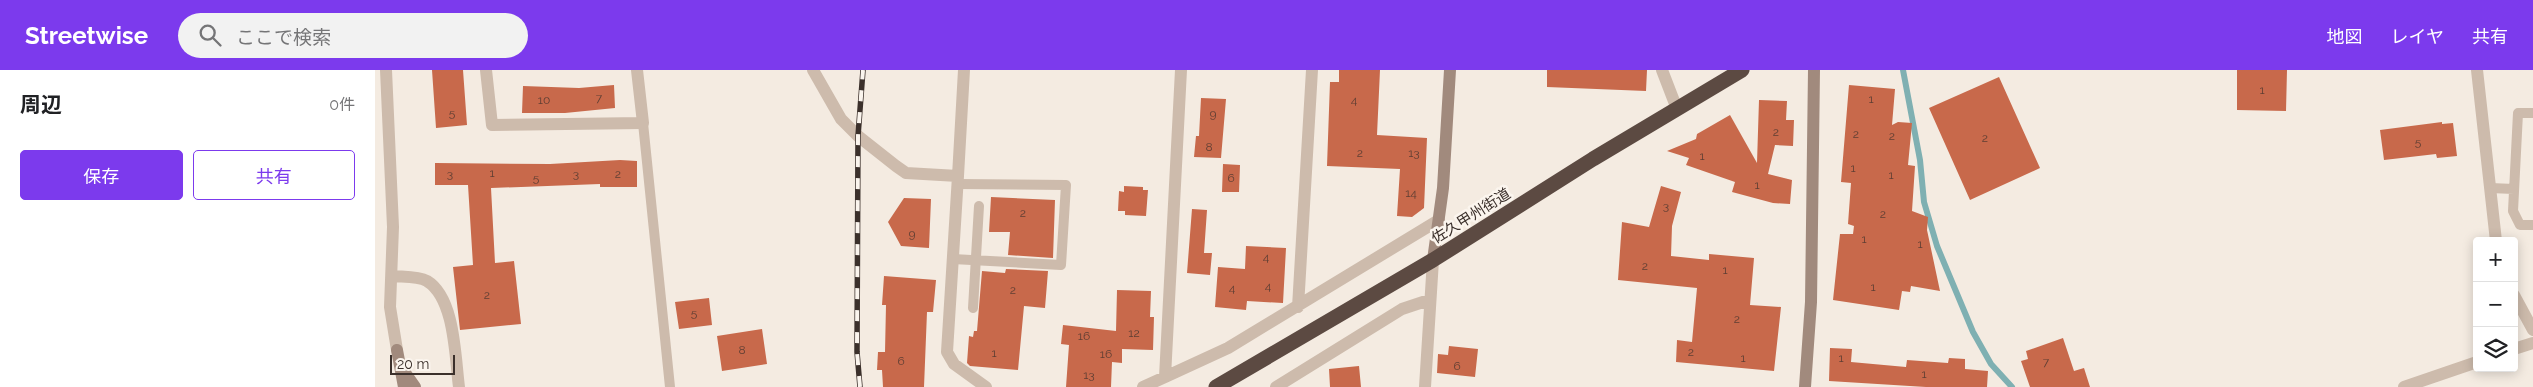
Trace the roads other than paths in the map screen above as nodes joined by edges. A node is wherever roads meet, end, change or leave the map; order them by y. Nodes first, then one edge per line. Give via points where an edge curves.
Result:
1 (385, 70) edge
2 (486, 70) edge
3 (637, 70) edge
4 (813, 70) edge
5 (964, 70) edge
6 (1181, 70) edge
7 (1312, 70) edge
8 (1450, 70) edge
9 (1662, 70) edge
10 (1742, 70) edge
11 (1814, 70) edge
12 (2477, 70) edge
13 (1677, 108) junction
14 (2533, 113) edge
15 (643, 123) junction
16 (958, 180) junction
17 (2490, 188) junction
18 (2515, 189) junction
19 (979, 206) dead end
20 (1439, 220) junction
21 (2533, 225) edge
22 (2496, 237) edge
23 (953, 259) junction
24 (975, 260) junction
25 (1433, 260) junction
26 (393, 276) junction
27 (1429, 300) junction
28 (2518, 302) edge
29 (1298, 307) junction
30 (973, 308) dead end
31 (2533, 330) edge
32 (2533, 343) edge
33 (2518, 348) edge
34 (397, 350) joint
35 (2473, 364) edge
36 (401, 367) junction
37 (1165, 377) junction
38 (2428, 383) edge
39 (403, 387) edge
40 (415, 387) edge
41 (459, 387) edge
42 (670, 387) edge
43 (986, 387) edge
44 (1143, 387) edge
45 (1216, 387) edge
46 (1276, 387) edge
47 (1425, 387) edge
48 (1805, 387) edge
49 (2404, 387) edge

1 - 26 street
2 - 15 street via 492,125
3 - 15 street
4 - 16 street via 841,119 895,166 906,173
5 - 16 street
6 - 37 street
7 - 29 street
8 - 20 main road
9 - 13 street
10 - 13 highway, 佐久甲州街道
11 - 48 main road via 1811,302
12 - 17 street
13 - 25 highway, 佐久甲州街道
14 - 18 lane via 2518,114
15 - 42 lane
16 - 23 street
16 - 24 lane via 1066,185 1061,265
17 - 18 lane
17 - 22 street
18 - 21 lane via 2513,211 2520,225
19 - 24 lane
20 - 25 main road
20 - 29 street
23 - 24 lane
23 - 43 street via 947,352 954,364
24 - 30 lane
25 - 27 street
25 - 45 highway, 佐久甲州街道
26 - 34 street via 390,307
26 - 41 street via 426,280 444,300
27 - 46 street via 1402,308
27 - 47 street
28 - 31 street
29 - 37 street via 1228,348
32 - 33 street
34 - 36 main road
35 - 38 street
36 - 39 main road
36 - 40 main road
37 - 44 street
38 - 49 street

